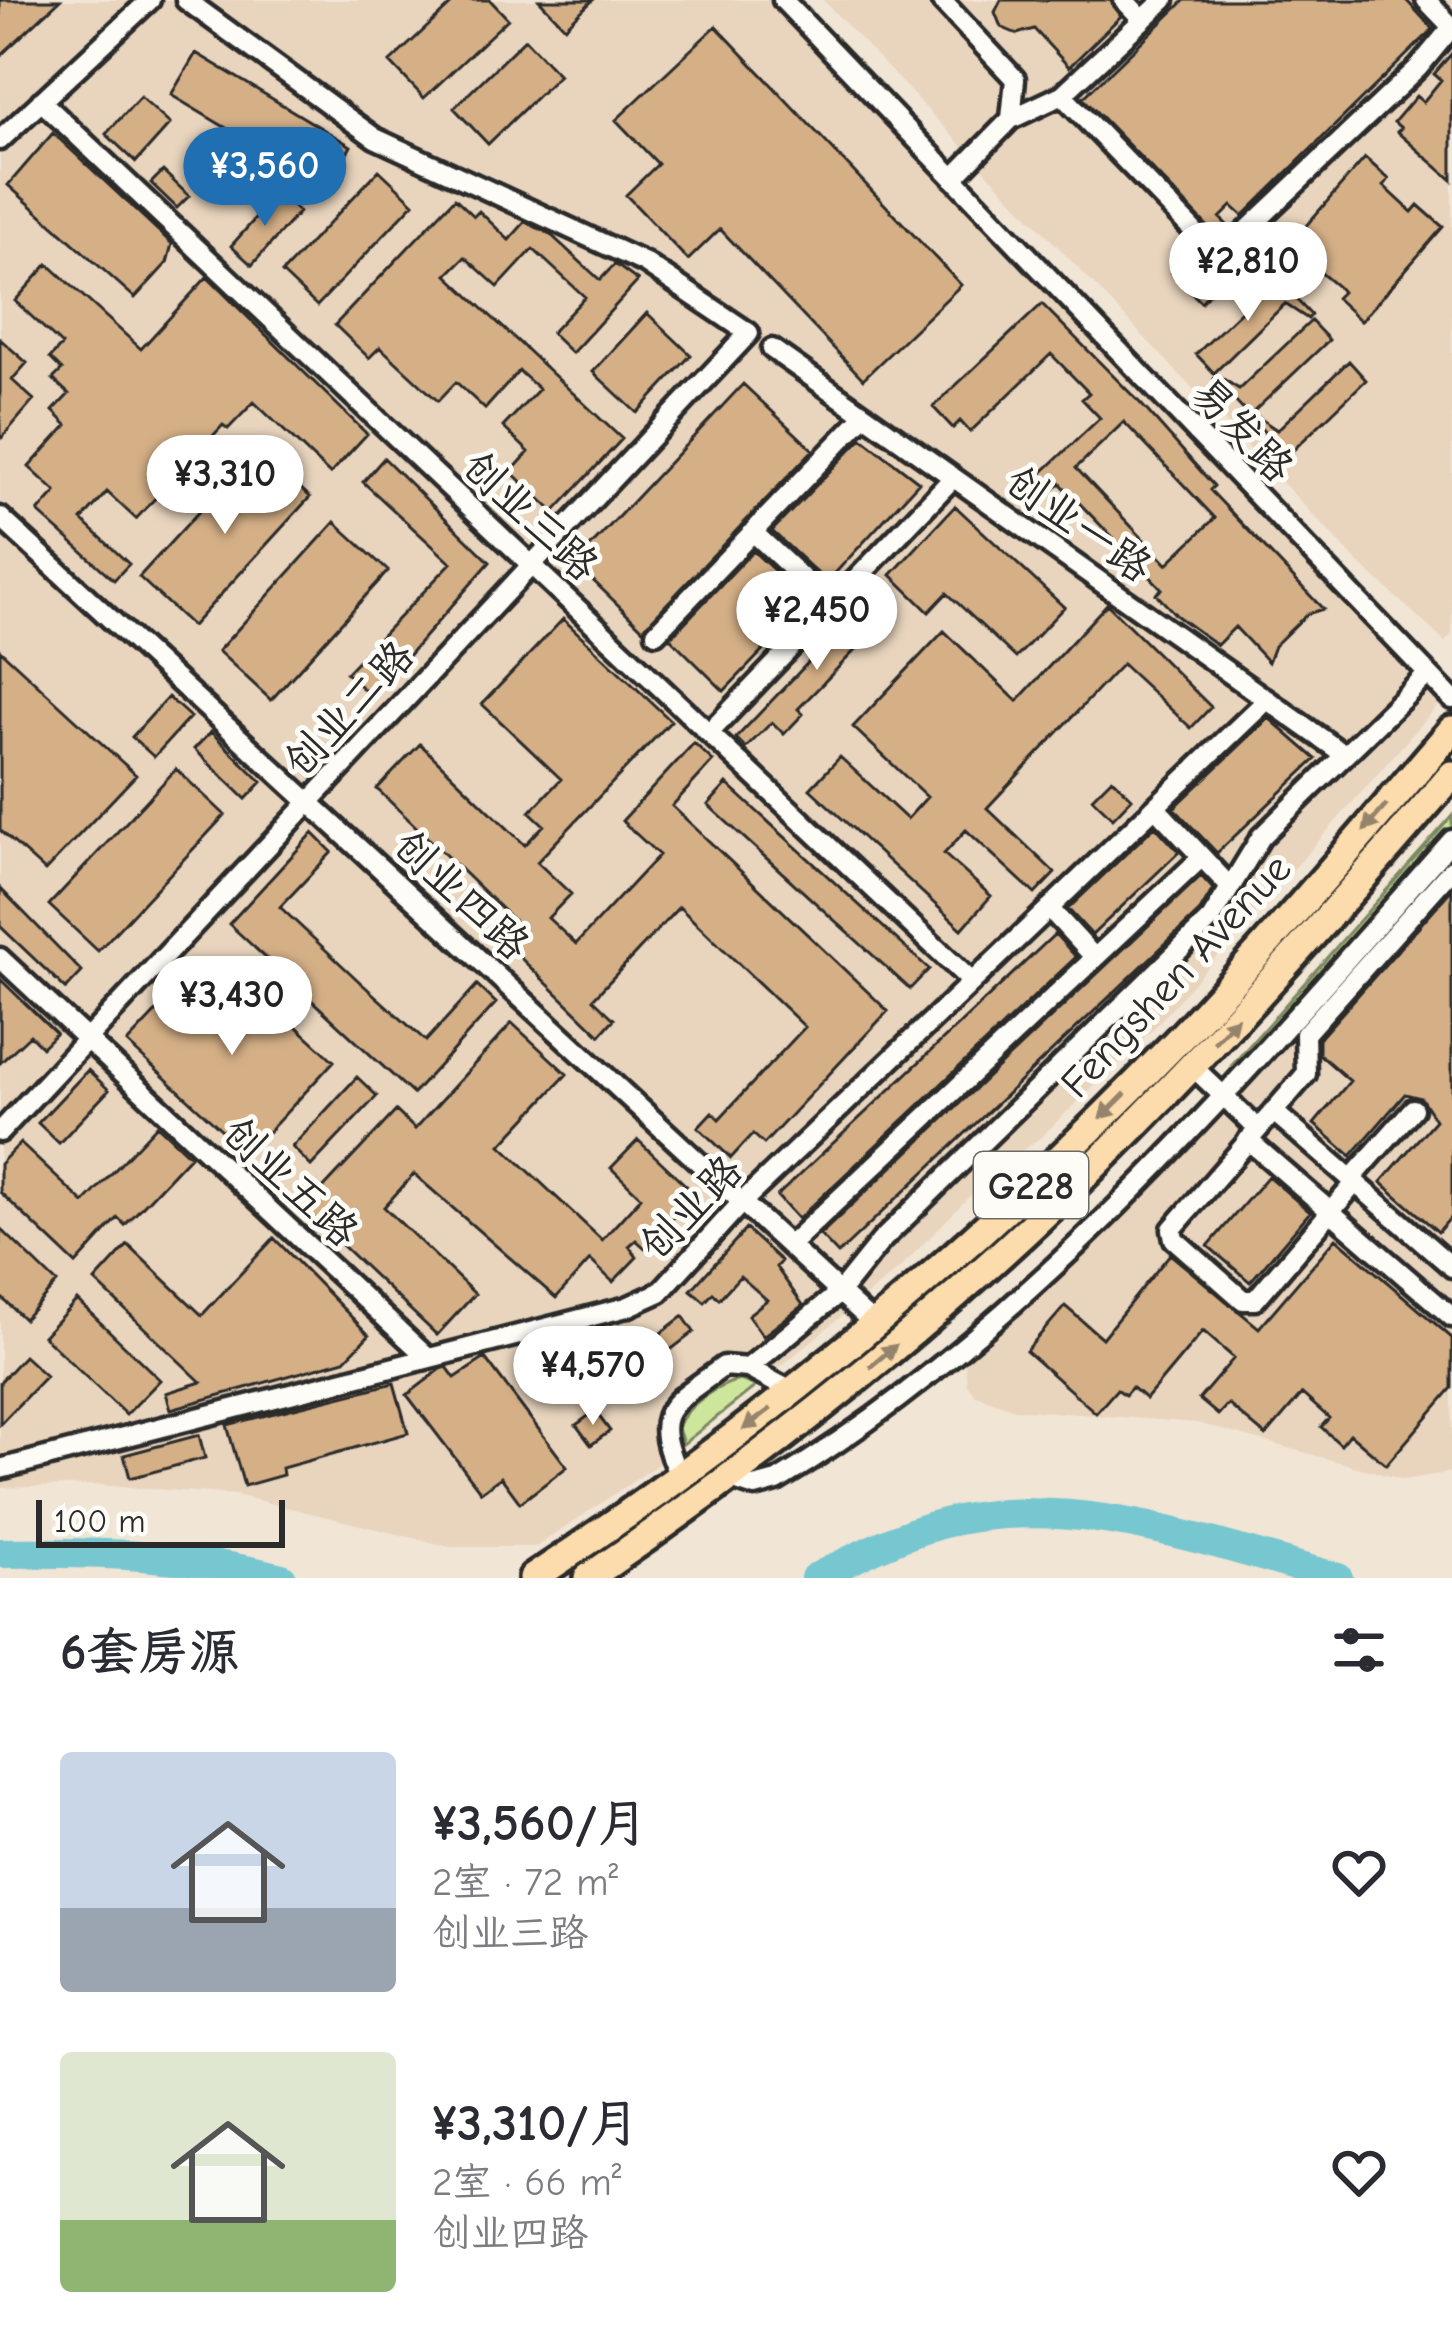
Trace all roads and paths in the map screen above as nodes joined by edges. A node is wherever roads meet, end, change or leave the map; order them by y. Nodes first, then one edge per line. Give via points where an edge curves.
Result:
1 (151, 0) edge
2 (186, 0) edge
3 (940, 0) edge
4 (1124, 0) edge
5 (1164, 0) edge
6 (1426, 0) edge
7 (795, 4) edge
8 (1143, 20) junction
9 (1452, 27) edge
10 (1062, 95) junction
11 (41, 101) junction
12 (1011, 119) junction
13 (0, 140) edge
14 (953, 178) junction
15 (772, 350) dead end
16 (865, 416) junction
17 (953, 478) junction
18 (0, 517) edge
19 (753, 532) junction
20 (531, 565) junction
21 (831, 605) junction
22 (656, 632) dead end
23 (1428, 674) junction
24 (1452, 699) edge
25 (1267, 700) junction
26 (1452, 730) edge
27 (709, 733) junction
28 (1345, 755) junction
29 (1452, 775) edge
30 (309, 802) junction
31 (1155, 807) junction
32 (1452, 840) edge
33 (1202, 857) junction
34 (1452, 869) edge
35 (1230, 887) junction
36 (1049, 908) junction
37 (0, 958) edge
38 (1095, 958) junction
39 (972, 982) junction
40 (87, 1039) junction
41 (1192, 1066) junction
42 (1224, 1097) junction
43 (1413, 1109) dead end
44 (1273, 1111) junction
45 (0, 1132) edge
46 (1253, 1135) junction
47 (1353, 1181) junction
48 (742, 1202) junction
49 (1330, 1211) junction
50 (790, 1245) junction
51 (1452, 1267) edge
52 (840, 1292) junction
53 (1452, 1317) edge
54 (875, 1325) junction
55 (428, 1358) junction
56 (748, 1368) junction
57 (793, 1392) junction
58 (0, 1469) edge
59 (680, 1478) junction
60 (728, 1478) junction
61 (539, 1574) edge
62 (588, 1578) edge

1 - 11 street
2 - 20 street, 创业二路 via 375,138 645,263 749,333
3 - 12 street via 1015,79
4 - 8 street
5 - 8 street
6 - 9 street
7 - 14 street, 易发路
8 - 10 street
9 - 10 street via 1219,257
10 - 12 street
11 - 13 street
11 - 20 street, 创业三路
12 - 14 street
14 - 23 street, 易发路
15 - 16 street, 创业一路
16 - 17 street, 创业一路
16 - 19 street
17 - 21 street
17 - 25 street, 创业一路
18 - 30 street, 创业四路
19 - 21 street
19 - 22 street
20 - 27 street, 创业三路
20 - 30 street, 创业二路
21 - 27 street
23 - 24 street, 易发路
23 - 28 street
25 - 28 street, 创业一路
25 - 31 street, 创业路
26 -> 54 highway, Fengshen Avenue / G228 via 1166,1053
27 - 39 street, 创业三路
28 - 35 street via 1261,837
41 -> 29 highway, Fengshen Avenue / G228
30 - 40 street, 创业二路
30 - 48 street, 创业四路
31 - 33 street
31 - 36 street, 创业路
32 - 42 street
33 - 35 street
33 - 38 street
34 - 44 street via 1305,1034 1306,1073
35 - 52 street via 1211,920 881,1241
36 - 38 street
36 - 39 street, 创业路
37 - 40 street, 创业五路
38 - 50 street
39 - 48 street, 创业路
40 - 45 street, 创业二路
40 - 55 street, 创业五路
41 - 42 street
60 -> 41 highway, Fengshen Avenue / G228 via 976,1276
42 - 46 street
42 - 60 street via 953,1354 777,1481 755,1487
43 - 47 street
44 - 46 street
44 - 47 street
46 - 49 street
46 - 49 street via 1172,1229 1174,1239 1244,1300 1255,1300
47 - 49 street
47 - 51 street
48 - 50 street, 创业四路
48 - 55 street, 创业路 via 643,1301
49 - 53 street
50 - 52 street, 创业四路
52 - 54 street, 创业四路
52 - 56 street
54 - 57 highway, Fengshen Avenue / G228
55 - 58 street, 创业路
56 - 57 street
56 - 59 street via 724,1366 667,1407 665,1445
57 -> 59 highway, Fengshen Avenue / G228
59 - 61 highway, Fengshen Avenue / G228
60 - 62 highway, Fengshen Avenue / G228

